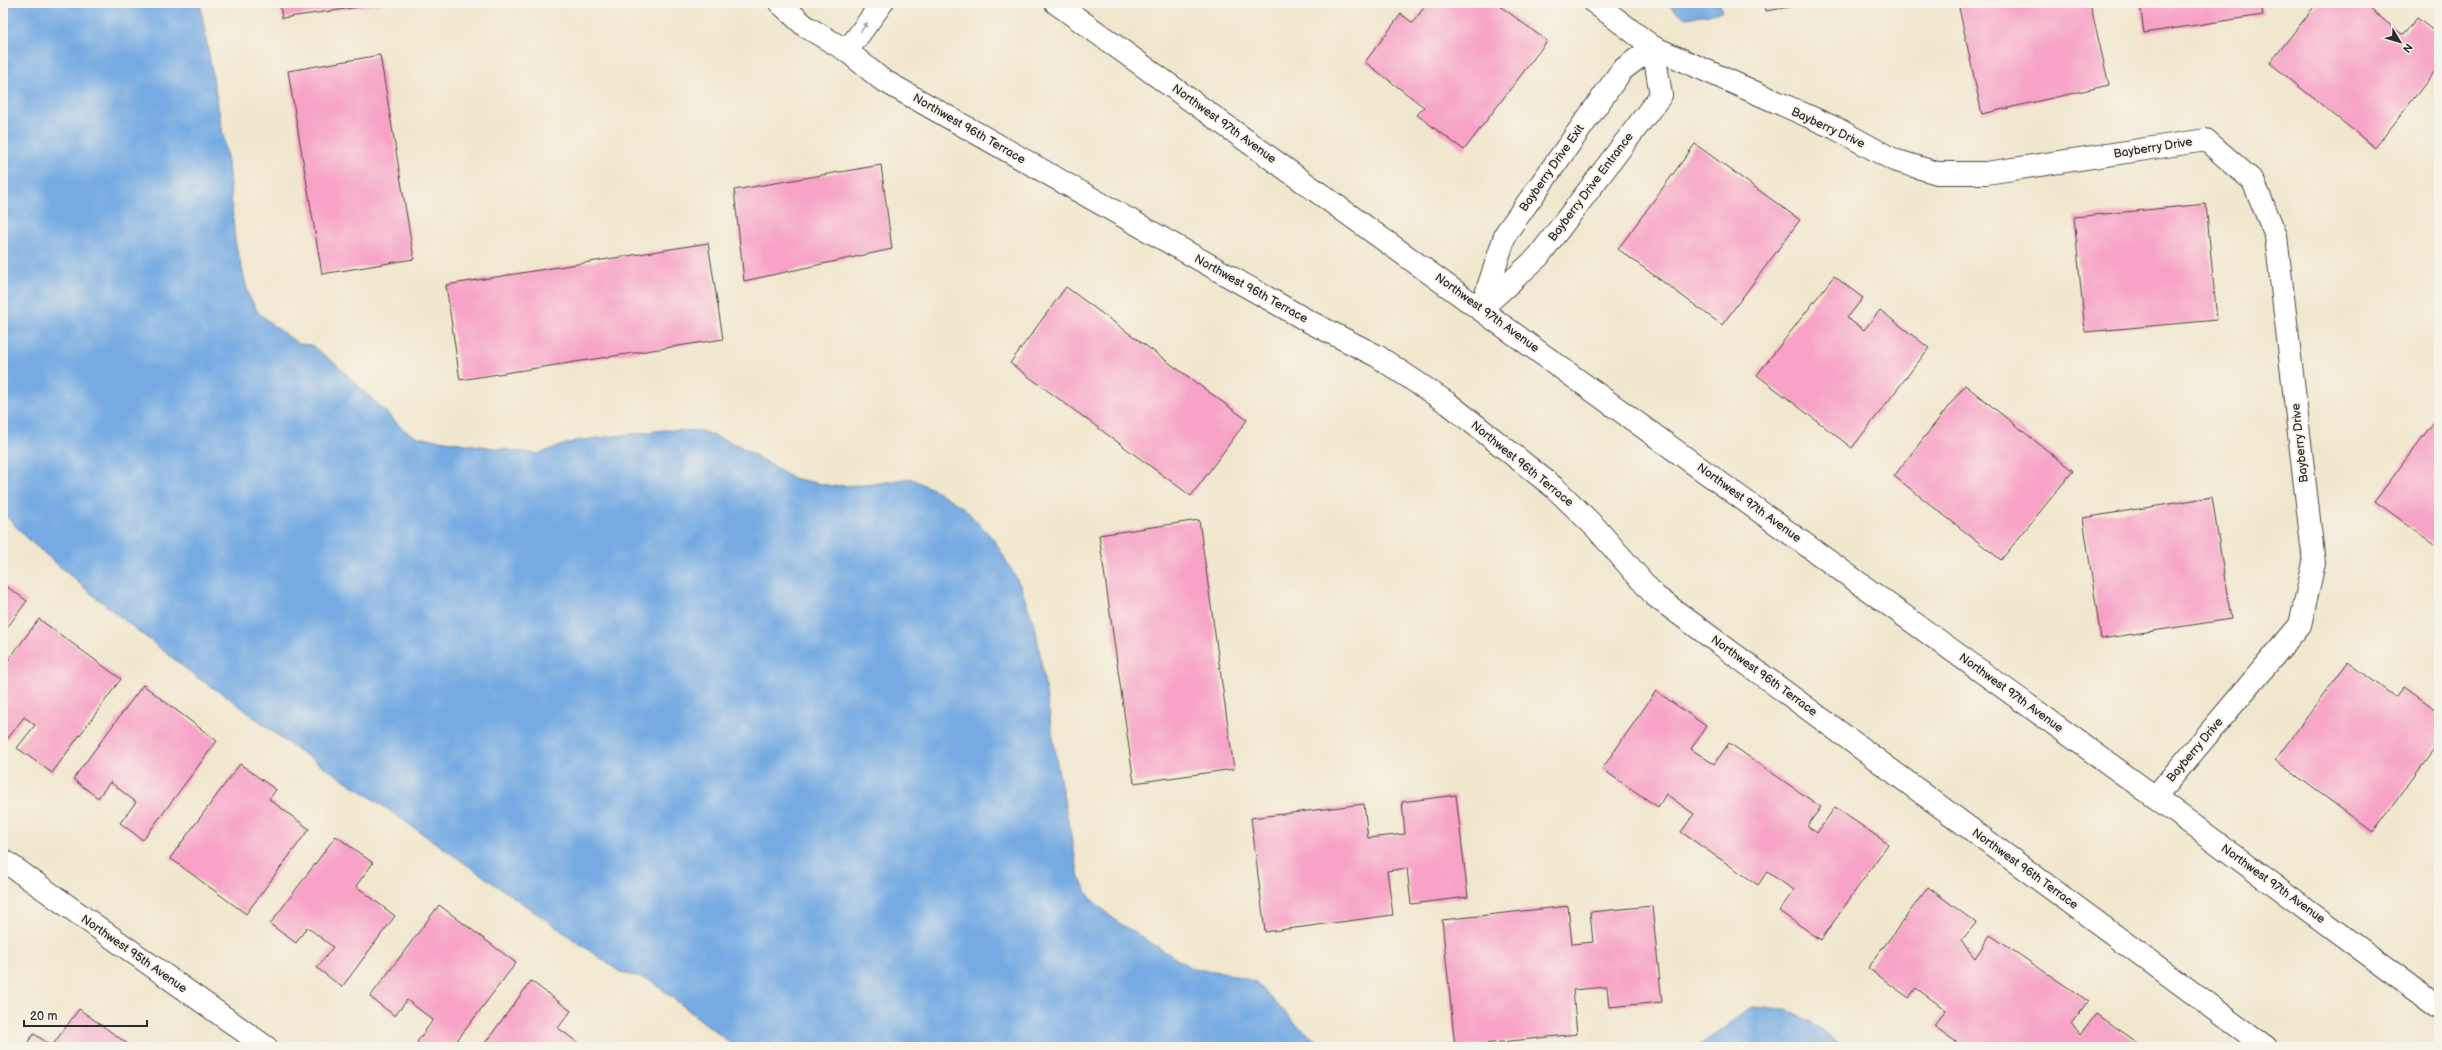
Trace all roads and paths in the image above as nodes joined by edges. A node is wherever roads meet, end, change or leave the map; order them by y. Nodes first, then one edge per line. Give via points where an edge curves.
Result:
1 (780, 3) edge
2 (882, 3) edge
3 (1056, 3) edge
4 (1595, 3) edge
5 (1653, 47) junction
6 (847, 51) junction
7 (1481, 309) junction
8 (2155, 797) junction
9 (3, 860) edge
10 (2439, 1007) edge
11 (266, 1047) edge
12 (2266, 1047) edge

1 - 6 street, Northwest 96th Terrace via 805,26
6 -> 2 street
3 - 7 street, Northwest 97th Avenue
4 - 5 street, Bayberry Drive
5 - 7 street, Bayberry Drive Exit via 1622,70 1506,233
5 - 7 street, Bayberry Drive Entrance via 1661,95 1538,257
5 - 8 street, Bayberry Drive via 1835,128 1894,160 1937,173 1986,173 2206,140 2254,181 2276,236 2314,563 2300,625
6 - 12 street, Northwest 96th Terrace via 881,79 1308,321 1377,356 1449,404 1556,489 1596,528 1655,596
7 - 8 street, Northwest 97th Avenue
8 - 10 street, Northwest 97th Avenue
9 - 11 street, Northwest 95th Avenue

